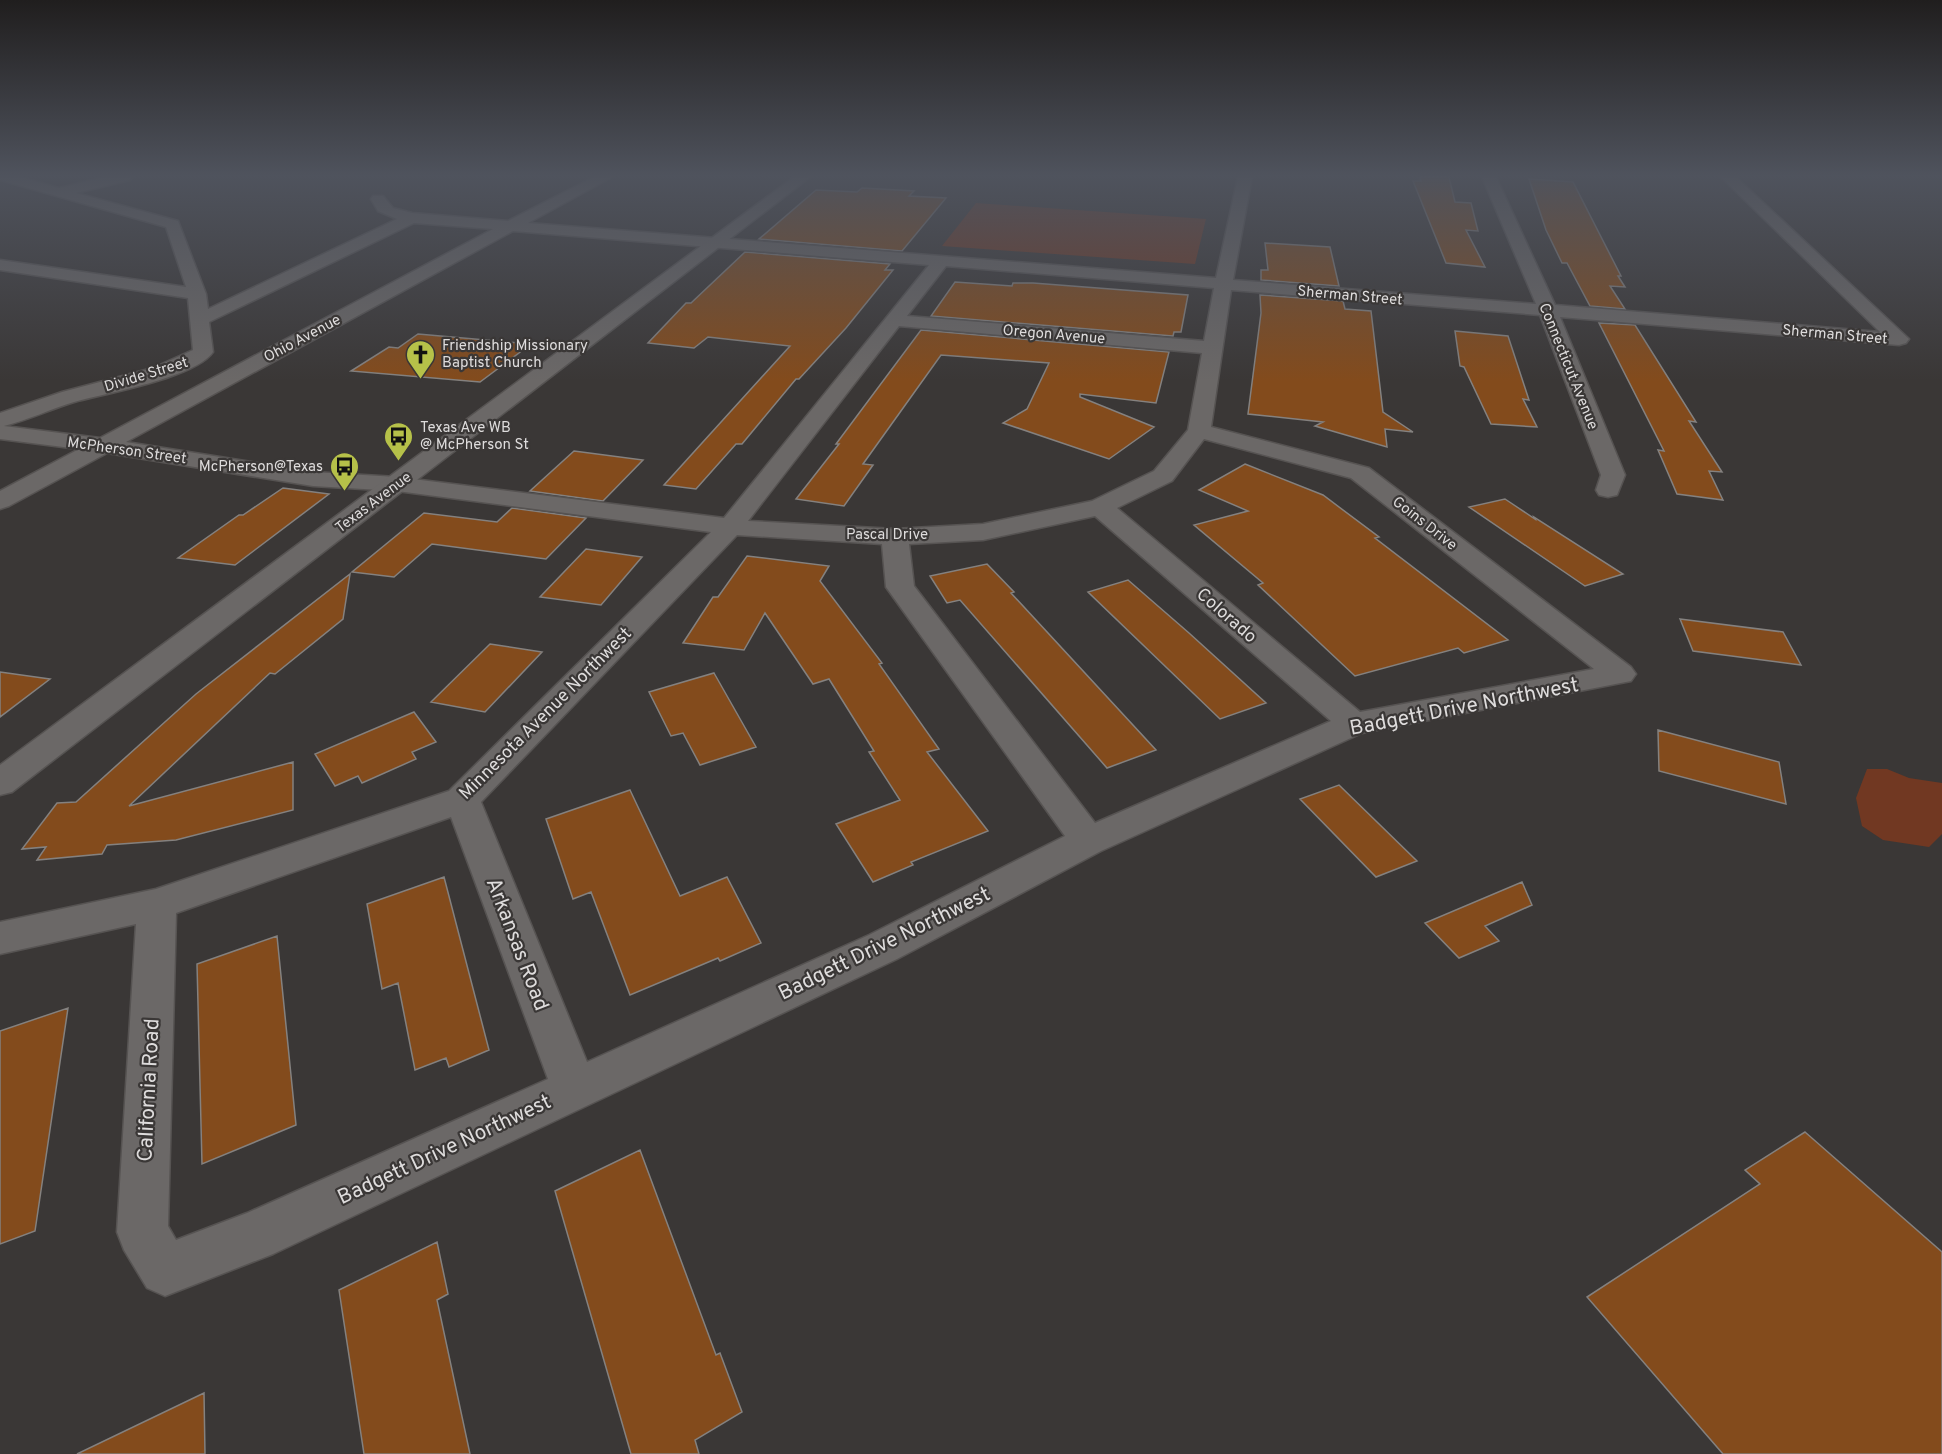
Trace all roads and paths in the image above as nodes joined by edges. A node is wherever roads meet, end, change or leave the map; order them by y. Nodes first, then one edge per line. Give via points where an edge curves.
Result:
1 (180, 245) edge
2 (356, 245) edge
3 (475, 245) edge
4 (713, 245) edge
5 (726, 245) edge
6 (1231, 245) edge
7 (1519, 245) edge
8 (1800, 245) edge
9 (942, 260) junction
10 (0, 265) edge
11 (1223, 284) junction
12 (197, 294) junction
13 (1548, 311) junction
14 (201, 319) junction
15 (894, 320) junction
16 (1213, 348) junction
17 (0, 420) edge
18 (1199, 431) junction
19 (0, 432) edge
20 (102, 445) junction
21 (397, 484) junction
22 (1608, 490) dead end
23 (0, 501) edge
24 (1100, 507) junction
25 (730, 527) junction
26 (895, 537) junction
27 (1620, 674) joint
28 (1354, 724) junction
29 (0, 783) edge
30 (462, 800) junction
31 (1088, 841) junction
32 (157, 904) junction
33 (0, 938) edge
34 (575, 1089) junction
35 (165, 1270) joint

1 - 12 street, Divide Street
2 - 14 street
3 - 20 street, Ohio Avenue
4 - 21 street, Texas Avenue
5 - 9 street, Sherman Street
6 - 11 street, Pascal Drive
7 - 13 street, Connecticut Avenue
8 - 13 street, Sherman Street via 1899,339
9 - 11 street, Sherman Street
9 - 15 street, Minnesota Avenue Northwest
10 - 12 street
11 - 13 street, Sherman Street
11 - 16 street, Pascal Drive
12 - 14 street, Divide Street
13 - 22 street, Connecticut Avenue via 1613,475
14 - 17 street, Divide Street via 203,352 192,360
15 - 16 street, Oregon Avenue
15 - 25 street, Minnesota Avenue Northwest
16 - 18 street, Pascal Drive
18 - 24 street, Pascal Drive via 1163,476
18 - 27 street, Goins Drive via 1360,473
19 - 20 street, McPherson Street
20 - 21 street, McPherson Street via 313,479
20 - 23 street, Ohio Avenue
21 - 25 street, Pascal Drive
21 - 29 street, Texas Avenue
24 - 26 street, Pascal Drive via 983,532
24 - 28 street, Colorado
25 - 26 street, Pascal Drive
25 - 30 street, Minnesota Avenue Northwest
26 - 31 street via 900,587
27 - 28 street, Badgett Drive Northwest
28 - 31 street, Badgett Drive Northwest
30 - 32 street, Minnesota Avenue Northwest
30 - 34 street, Arkansas Road
31 - 34 street, Badgett Drive Northwest via 883,947
32 - 33 street, Minnesota Avenue Northwest
32 - 35 street, California Road via 142,1232
34 - 35 street, Badgett Drive Northwest via 255,1236

